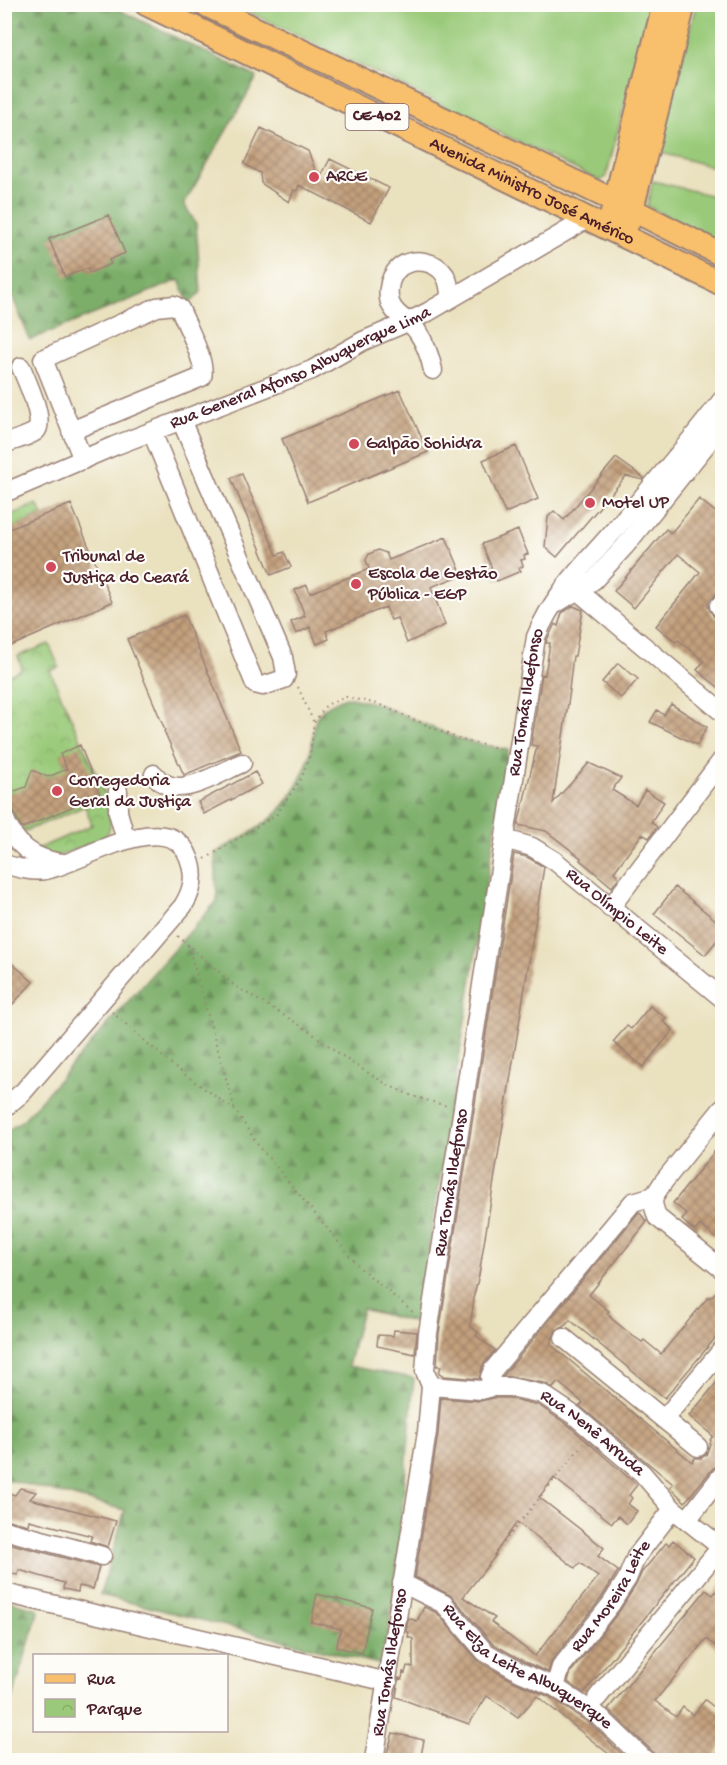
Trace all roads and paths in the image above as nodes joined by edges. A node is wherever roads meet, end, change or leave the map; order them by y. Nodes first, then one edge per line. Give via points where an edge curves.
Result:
1 (146, 4) edge
2 (204, 4) edge
3 (664, 4) edge
4 (684, 4) edge
5 (297, 50) junction
6 (286, 74) junction
7 (624, 205) junction
8 (586, 219) junction
9 (617, 233) junction
10 (723, 255) edge
11 (723, 284) edge
12 (450, 298) junction
13 (410, 321) junction
14 (43, 359) junction
15 (13, 370) edge
16 (433, 370) dead end
17 (723, 400) edge
18 (181, 420) junction
19 (717, 430) edge
20 (71, 432) junction
21 (152, 432) junction
22 (4, 444) edge
23 (83, 460) junction
24 (665, 483) junction
25 (4, 493) edge
26 (611, 534) junction
27 (625, 546) junction
28 (573, 586) junction
29 (286, 674) junction
30 (723, 712) edge
31 (314, 723) junction
32 (518, 759) junction
33 (723, 760) edge
34 (242, 763) dead end
35 (154, 774) dead end
36 (118, 791) dead end
37 (4, 817) edge
38 (505, 839) junction
39 (126, 840) junction
40 (68, 863) junction
41 (4, 864) edge
42 (193, 867) junction
43 (610, 908) junction
44 (167, 926) junction
45 (188, 945) junction
46 (723, 998) edge
47 (100, 1003) junction
48 (4, 1108) edge
49 (723, 1109) edge
50 (464, 1110) junction
51 (236, 1111) junction
52 (654, 1196) junction
53 (723, 1269) edge
54 (430, 1326) junction
55 (564, 1338) dead end
56 (723, 1350) edge
57 (431, 1386) junction
58 (492, 1387) junction
59 (664, 1419) junction
60 (592, 1433) junction
61 (699, 1447) dead end
62 (723, 1475) edge
63 (680, 1515) junction
64 (4, 1530) edge
65 (722, 1548) edge
66 (496, 1551) dead end
67 (102, 1556) dead end
68 (402, 1583) junction
69 (4, 1593) edge
70 (388, 1682) junction
71 (555, 1687) junction
72 (597, 1698) dead end
73 (374, 1761) edge
74 (645, 1761) edge

1 - 6 main road, Avenida Ministro José Américo / CE-402
2 - 5 main road, Avenida Ministro José Américo / CE-402
3 - 7 main road
4 - 7 main road
5 - 6 main road
5 - 7 main road, Avenida Ministro José Américo / CE-402
6 - 8 main road, Avenida Ministro José Américo / CE-402
7 - 9 main road
7 - 10 main road, Avenida Ministro José Américo / CE-402
8 - 9 main road, Avenida Ministro José Américo / CE-402
8 - 12 street, Rua General Afonso Albuquerque Lima
9 - 11 main road, Avenida Ministro José Américo / CE-402
12 - 13 street, Rua General Afonso Albuquerque Lima
12 - 13 street via 446,276 439,268 419,261 400,267 393,275 388,295 396,313
13 - 16 street via 427,349
13 - 18 street, Rua General Afonso Albuquerque Lima via 363,341 312,370
14 - 15 street
14 - 20 street
14 - 20 street via 164,305 180,309 198,354 203,373 196,381
15 - 22 street via 40,423 33,432
17 - 19 street, Rua Tomás Ildefonso
18 - 21 street, Rua General Afonso Albuquerque Lima
18 - 29 street via 283,657
19 - 24 street, Rua Tomás Ildefonso
20 - 23 street
21 - 23 street, Rua General Afonso Albuquerque Lima
21 - 29 street via 255,684 263,686 284,679
23 - 25 street, Rua General Afonso Albuquerque Lima
24 - 26 street, Rua Tomás Ildefonso
24 - 27 street, Rua Tomás Ildefonso
26 - 27 street
26 - 28 street, Rua Tomás Ildefonso
27 - 28 street, Rua Tomás Ildefonso via 594,580
28 - 30 street
28 - 32 street, Rua Tomás Ildefonso via 551,606 536,637
29 - 31 path via 295,681
31 - 32 path via 326,705 346,697 378,704 461,740 508,750
31 - 42 path via 310,755 302,777 276,815
32 - 38 street, Rua Tomás Ildefonso
33 - 43 street
34 - 35 street via 180,788 164,785
36 - 39 street via 118,812
37 - 40 street via 18,843 33,854 46,861
38 - 43 street, Rua Olímpio Leite via 532,847 555,861
38 - 50 street, Rua Tomás Ildefonso
39 - 40 street
39 - 42 street via 154,834 166,836 177,841
40 - 41 street via 44,870 23,870
42 - 44 street via 189,896
43 - 46 street, Rua Olímpio Leite
44 - 45 path
44 - 47 street
45 - 50 path via 235,986 388,1085
45 - 51 path
47 - 48 street via 23,1092
47 - 51 path via 184,1075
49 - 52 street
50 - 54 street, Rua Tomás Ildefonso
51 - 54 path via 258,1145 360,1268
52 - 53 street via 657,1217
52 - 58 street via 633,1202 589,1253 493,1370
54 - 57 street, Rua Tomás Ildefonso via 425,1371
55 - 59 street
56 - 59 street
57 - 58 street, Rua Nenê Arruda via 481,1390
57 - 68 street, Rua Tomás Ildefonso
58 - 60 street, Rua Nenê Arruda via 542,1394
59 - 61 street
60 - 63 street, Rua Nenê Arruda via 642,1473
60 - 66 path
62 - 63 street, Rua Moreira Leite
63 - 65 street, Rua Nenê Arruda
63 - 71 street, Rua Moreira Leite via 636,1557 611,1604 561,1667
64 - 67 street
65 - 72 street
68 - 70 street, Rua Tomás Ildefonso
68 - 71 street, Rua Elza Leite Albuquerque via 444,1604 485,1652
69 - 70 street
70 - 73 street, Rua Tomás Ildefonso
71 - 74 street, Rua Elza Leite Albuquerque via 600,1717

